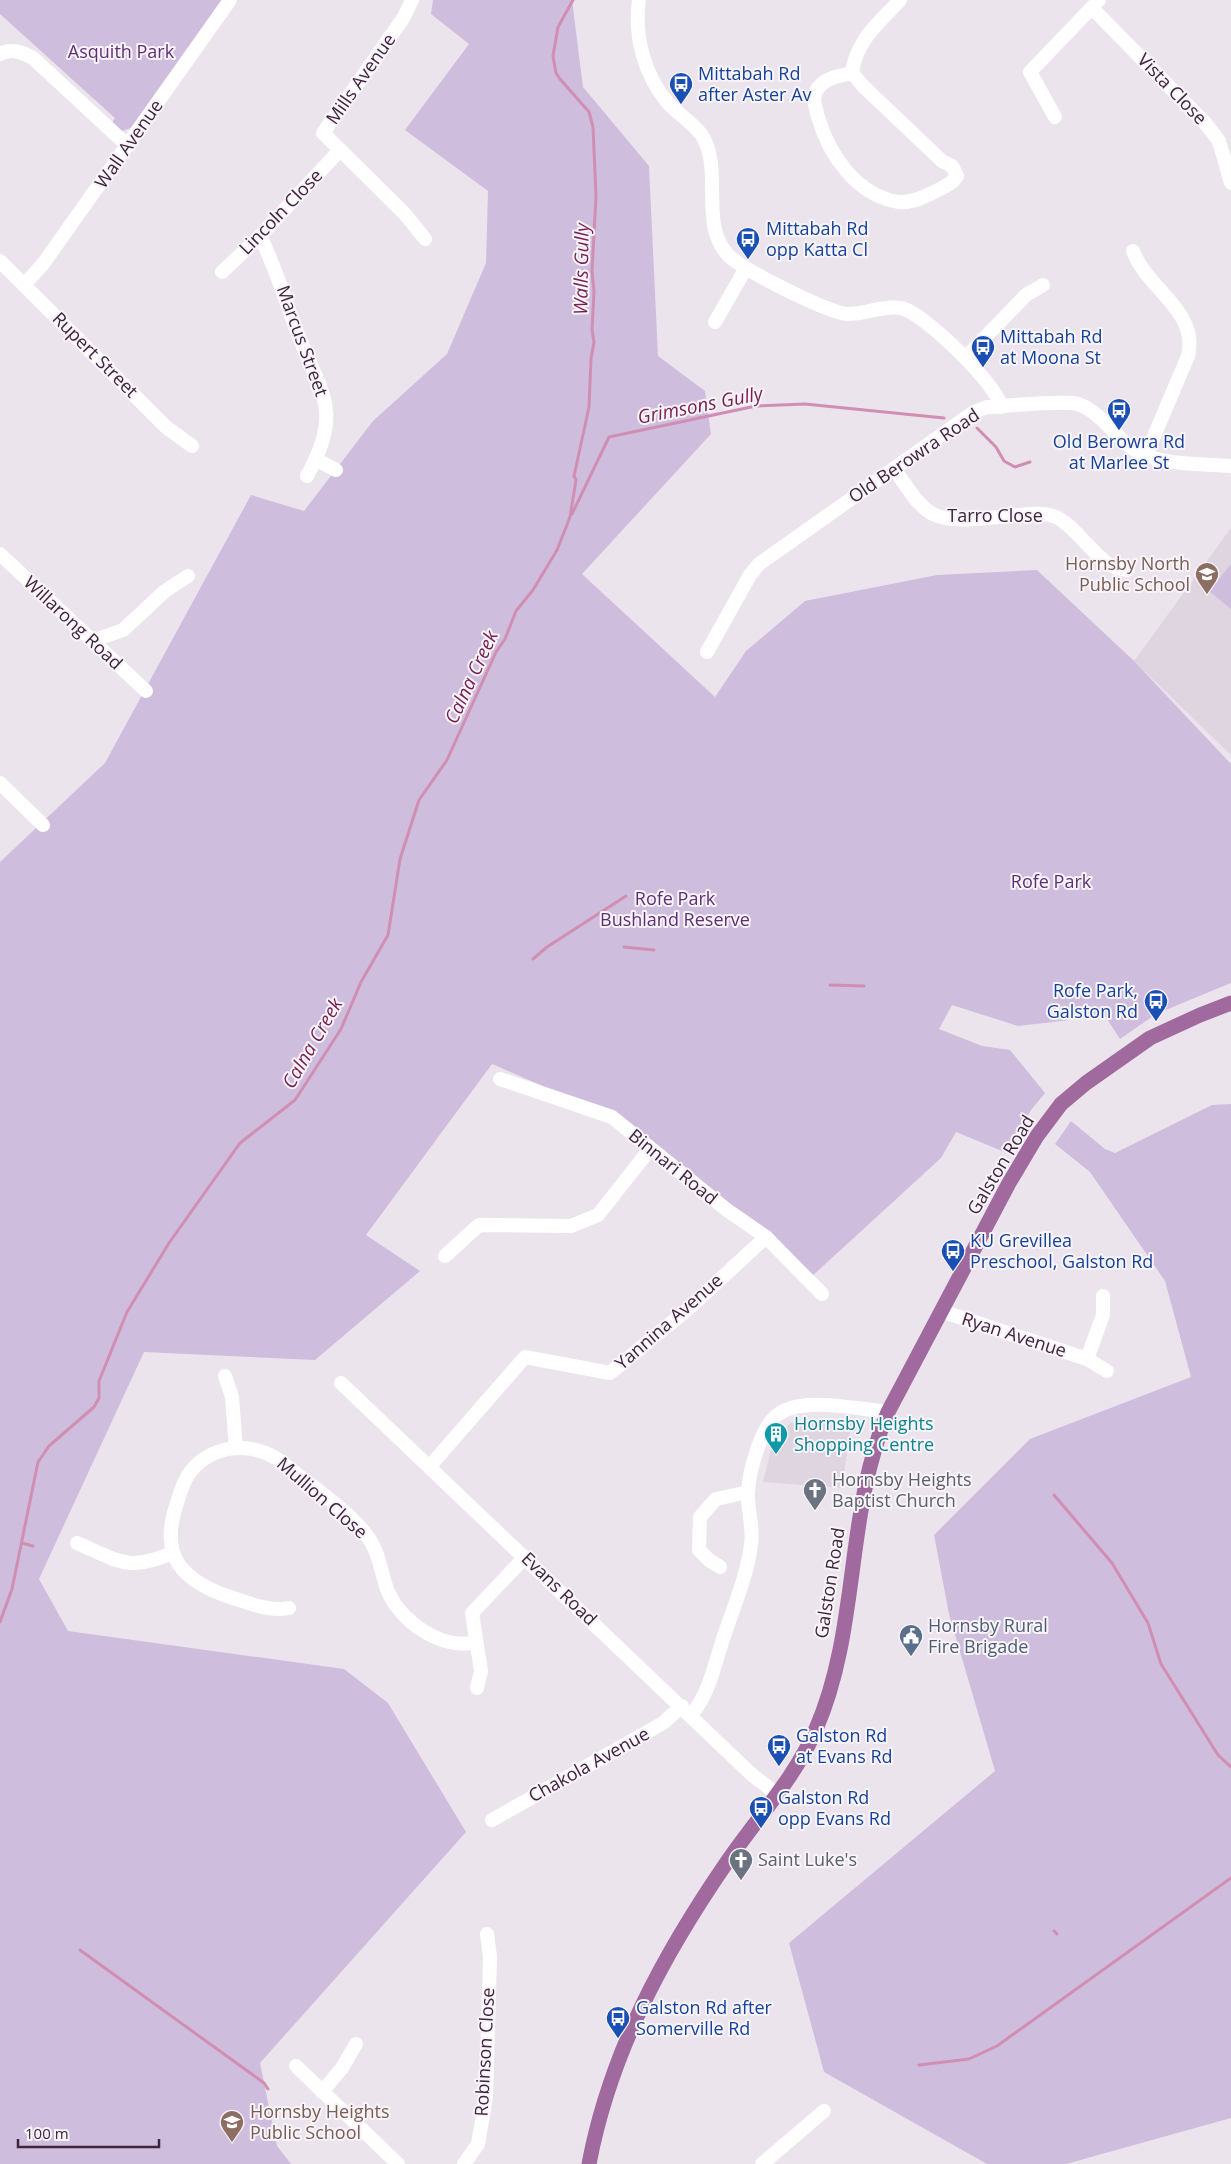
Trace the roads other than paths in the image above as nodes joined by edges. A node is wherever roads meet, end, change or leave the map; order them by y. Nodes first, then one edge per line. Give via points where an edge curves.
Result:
1 (230, 0) edge
2 (412, 0) edge
3 (639, 0) edge
4 (900, 0) edge
5 (1096, 4) edge
6 (0, 54) edge
7 (852, 73) junction
8 (1055, 117) dead end
9 (128, 146) junction
10 (339, 151) junction
11 (1231, 183) edge
12 (260, 236) junction
13 (425, 239) dead end
14 (1133, 251) dead end
15 (0, 261) edge
16 (746, 268) junction
17 (222, 272) dead end
18 (24, 285) junction
19 (1042, 285) dead end
20 (715, 322) dead end
21 (965, 358) junction
22 (1001, 407) junction
23 (192, 446) dead end
24 (1146, 455) junction
25 (316, 460) junction
26 (1231, 466) edge
27 (894, 469) junction
28 (336, 470) dead end
29 (308, 476) dead end
30 (0, 554) edge
31 (1128, 570) dead end
32 (188, 576) dead end
33 (92, 640) junction
34 (707, 652) dead end
35 (146, 691) dead end
36 (0, 783) edge
37 (43, 825) dead end
38 (1231, 1003) edge
39 (500, 1080) dead end
40 (650, 1150) junction
41 (766, 1238) junction
42 (445, 1256) dead end
43 (822, 1294) dead end
44 (1103, 1296) dead end
45 (941, 1310) junction
46 (1086, 1359) junction
47 (1107, 1371) dead end
48 (225, 1376) dead end
49 (341, 1383) dead end
50 (888, 1412) junction
51 (236, 1448) junction
52 (430, 1466) junction
53 (748, 1492) junction
54 (77, 1543) dead end
55 (172, 1553) junction
56 (525, 1556) junction
57 (720, 1567) dead end
58 (289, 1608) dead end
59 (476, 1642) junction
60 (477, 1688) dead end
61 (686, 1711) junction
62 (777, 1794) junction
63 (492, 1820) dead end
64 (487, 1934) dead end
65 (356, 2044) dead end
66 (296, 2066) dead end
67 (328, 2097) junction
68 (824, 2111) dead end
69 (398, 2164) edge
70 (464, 2164) edge
71 (589, 2164) edge
72 (762, 2164) edge

1 - 9 street, Wall Avenue
2 - 10 street, Mills Avenue via 404,18 323,133
3 - 16 street via 640,44 650,74 667,102 704,141 710,162 716,233 731,258
4 - 7 street via 864,38 854,56
5 - 8 street via 1030,72
5 - 11 street, Vista Close via 1219,141
6 - 9 street via 7,50 33,58
7 - 7 street via 942,161 952,166 956,172 955,180 907,202 874,192 843,168 824,136 814,103 818,88 830,78
9 - 18 street, Wall Avenue via 43,264
10 - 12 street, Lincoln Close
10 - 13 street, Mills Avenue via 405,214
12 - 17 street, Lincoln Close
12 - 25 street, Marcus Street via 275,266 296,329 323,390 327,422
14 - 24 street via 1145,274 1183,317 1191,339 1188,356
15 - 18 street, Rupert Street
16 - 20 street
16 - 21 street via 834,311 859,314 892,307 909,311 918,315
18 - 23 street, Rupert Street via 166,427
19 - 21 street via 1026,295
21 - 22 street via 993,388
22 - 24 street, Old Berowra Road via 1079,404 1129,446
22 - 27 street, Old Berowra Road via 987,407 974,412
24 - 26 street, Old Berowra Road via 1168,461
25 - 28 street
25 - 29 street, Marcus Street
27 - 31 street, Tarro Close via 925,508 937,516 955,519 1053,516 1064,522 1111,567
27 - 34 street, Old Berowra Road via 759,564
30 - 33 street, Willarong Road
32 - 33 street via 165,591 124,630
33 - 35 street, Willarong Road
36 - 37 street
38 - 45 main road, Galston Road via 1150,1038 1061,1104 1021,1163
39 - 40 street, Binnari Road via 612,1117
40 - 41 street, Binnari Road
40 - 42 street via 598,1215 571,1226 479,1225
41 - 43 street, Binnari Road
41 - 52 street, Yannina Avenue via 688,1309 610,1373 525,1357
44 - 46 street, Ryan Avenue via 1103,1315
45 - 46 street, Ryan Avenue
45 - 50 main road, Galston Road
46 - 47 street, Ryan Avenue
48 - 51 street via 232,1397
49 - 52 street, Evans Road
50 - 53 street, Chakola Avenue via 837,1406 793,1407 778,1414 765,1431 754,1457
50 - 62 main road, Galston Road via 875,1441 866,1478 838,1656 826,1704 800,1761
51 - 55 street, Mullion Close via 225,1449 206,1458 186,1479 170,1522
51 - 59 street, Mullion Close via 251,1448 273,1456 355,1522 377,1552 391,1597 420,1628 434,1637 454,1643
52 - 56 street, Evans Road
53 - 57 street via 716,1499 700,1518 699,1550
53 - 61 street, Chakola Avenue via 752,1542 748,1565 705,1694
54 - 55 street via 117,1561 133,1564 150,1562
55 - 58 street, Mullion Close via 186,1573 210,1590 266,1608
56 - 59 street via 474,1610 472,1620
56 - 61 street, Evans Road
59 - 60 street via 481,1671
61 - 62 street, Evans Road via 751,1774
61 - 63 street, Chakola Avenue
62 - 71 main road, Galston Road via 707,1891 654,1979 634,2021 606,2097
64 - 70 street, Robinson Close via 490,1957 486,2097 478,2144
65 - 67 street
66 - 67 street
67 - 69 street
68 - 72 street

